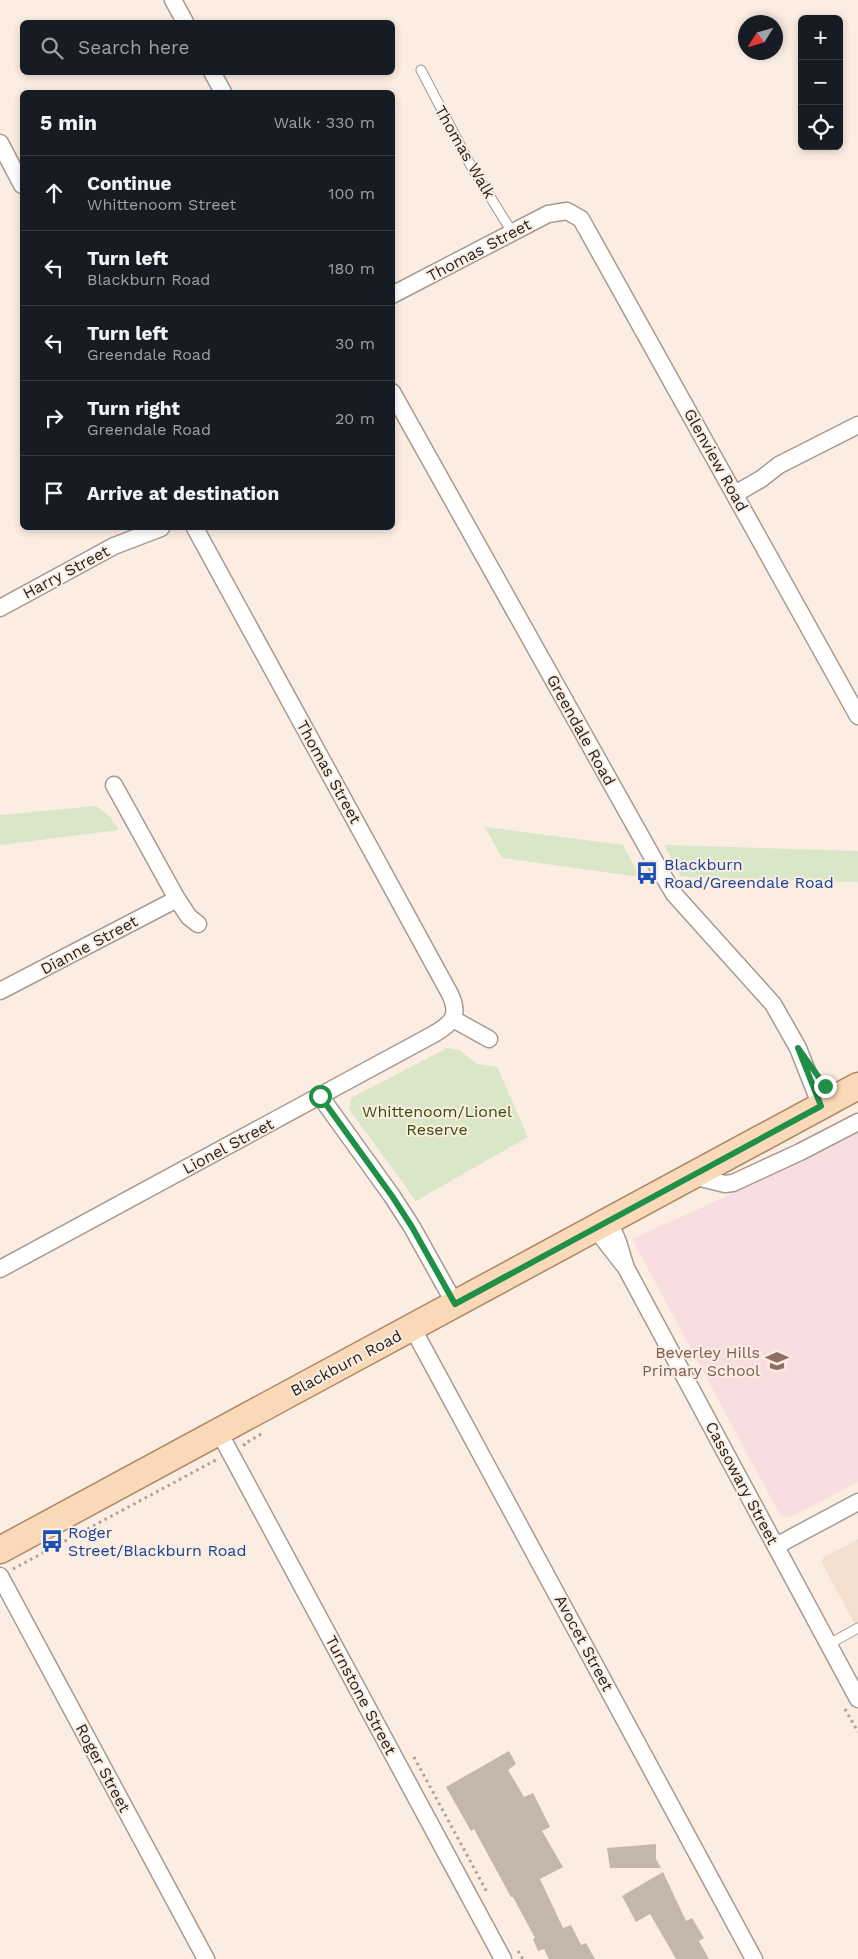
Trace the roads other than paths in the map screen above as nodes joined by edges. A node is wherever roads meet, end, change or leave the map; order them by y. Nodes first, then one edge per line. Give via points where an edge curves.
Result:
1 (173, 0) edge
2 (184, 20) edge
3 (421, 70) dead end
4 (214, 75) edge
5 (222, 90) edge
6 (0, 143) edge
7 (20, 181) edge
8 (567, 211) joint
9 (512, 232) junction
10 (395, 294) edge
11 (395, 397) edge
12 (858, 425) edge
13 (732, 489) junction
14 (156, 530) edge
15 (196, 530) edge
16 (0, 608) edge
17 (858, 716) edge
18 (114, 785) dead end
19 (177, 898) junction
20 (198, 924) dead end
21 (0, 991) edge
22 (453, 1019) junction
23 (489, 1039) dead end
24 (858, 1086) edge
25 (320, 1096) junction
26 (827, 1103) junction
27 (858, 1122) edge
28 (692, 1176) junction
29 (602, 1225) junction
30 (0, 1269) edge
31 (455, 1304) junction
32 (412, 1328) junction
33 (219, 1432) junction
34 (858, 1502) edge
35 (776, 1546) junction
36 (0, 1550) edge
37 (0, 1576) edge
38 (858, 1628) edge
39 (829, 1644) junction
40 (851, 1703) edge
41 (206, 1959) edge
42 (503, 1959) edge
43 (754, 1959) edge

1 - 2 street
3 - 9 lane, Thomas Walk via 471,166
4 - 5 street
6 - 7 street
8 - 9 street, Thomas Street via 548,214
8 - 13 street, Glenview Road via 577,215 585,224
9 - 10 street, Thomas Street
11 - 26 street, Greendale Road via 674,894 773,1004
12 - 13 street via 779,465 758,470
13 - 17 street, Glenview Road
14 - 16 street, Harry Street via 114,546
15 - 22 street, Thomas Street via 450,994 456,1008
18 - 19 street
19 - 20 street via 189,917
19 - 21 street, Dianne Street
22 - 23 street
22 - 25 street, Lionel Street via 434,1034
24 - 26 main road, Blackburn Road
25 - 30 street, Lionel Street
25 - 31 street via 397,1204
26 - 28 main road, Blackburn Road
27 - 28 street via 733,1183 724,1184
28 - 29 main road, Blackburn Road
29 - 31 main road, Blackburn Road
29 - 35 street, Cassowary Street via 618,1242 626,1268
31 - 32 main road, Blackburn Road
32 - 33 main road, Blackburn Road
32 - 43 street, Avocet Street
33 - 36 main road, Blackburn Road
33 - 42 street, Turnstone Street
34 - 35 street
35 - 39 street, Cassowary Street
37 - 41 street, Roger Street
38 - 39 lane
39 - 40 street, Cassowary Street

